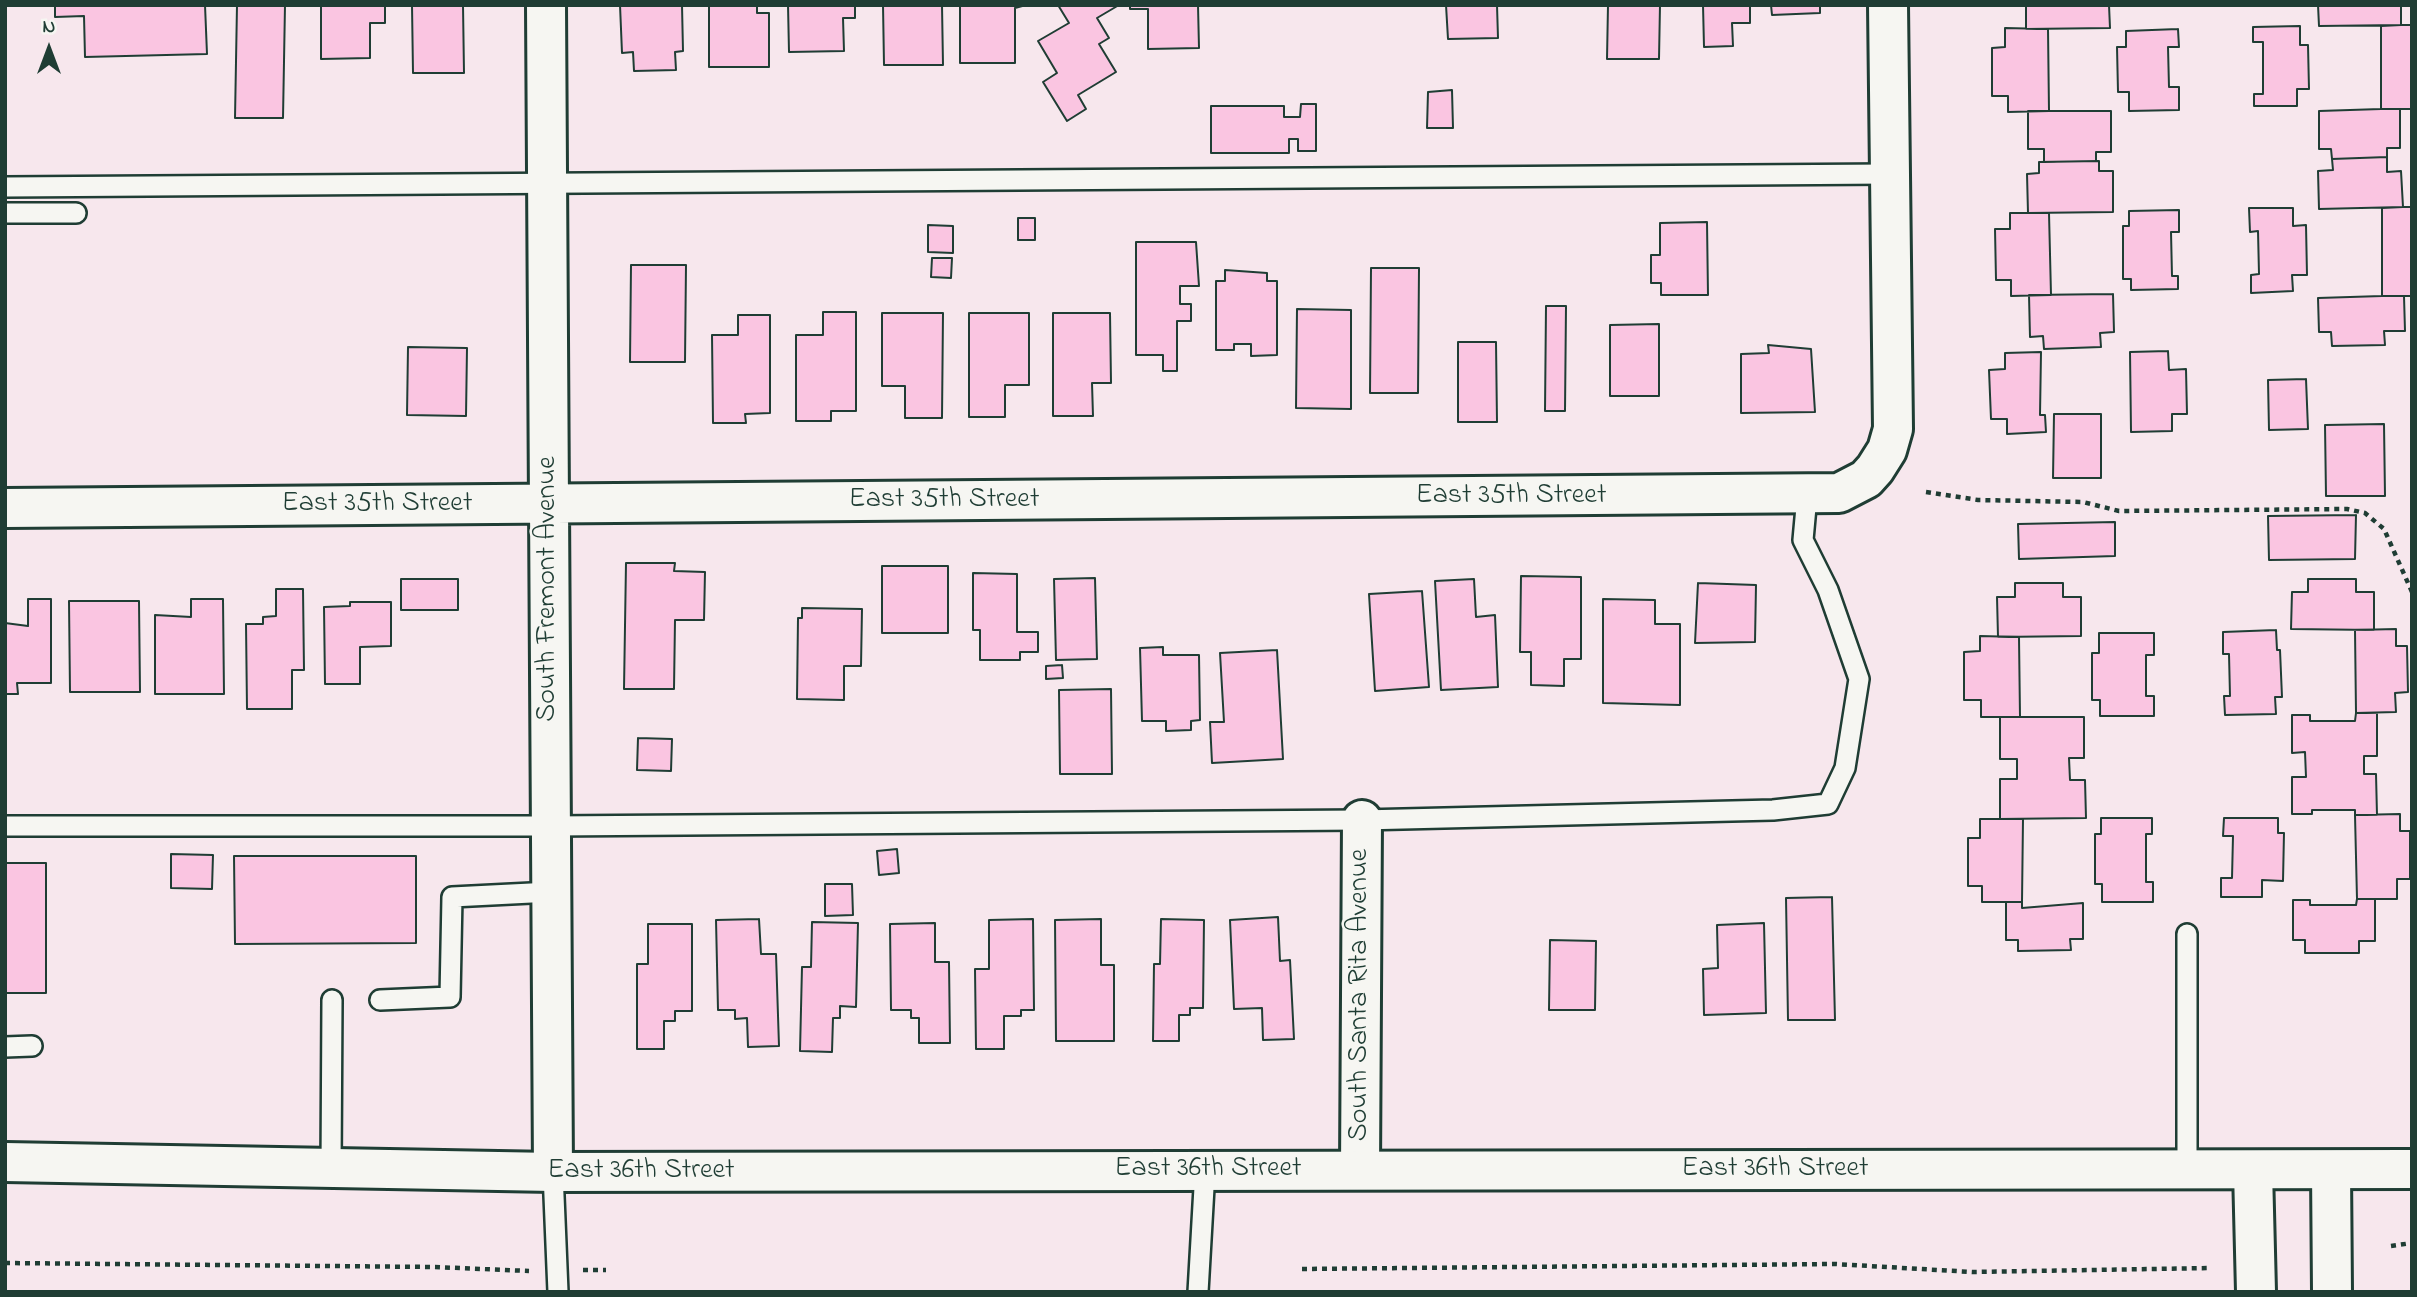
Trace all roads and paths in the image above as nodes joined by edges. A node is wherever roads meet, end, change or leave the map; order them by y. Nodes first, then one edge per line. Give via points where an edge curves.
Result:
1 (546, 5) edge
2 (1888, 5) edge
3 (1889, 174) junction
4 (547, 184) junction
5 (5, 187) edge
6 (5, 213) edge
7 (76, 213) dead end
8 (1926, 492) dead end
9 (1807, 496) junction
10 (548, 504) junction
11 (5, 508) edge
12 (2412, 592) edge
13 (1362, 820) junction
14 (5, 827) edge
15 (551, 827) junction
16 (551, 892) junction
17 (2187, 934) dead end
18 (332, 1000) dead end
19 (380, 1000) dead end
20 (33, 1046) dead end
21 (5, 1047) edge
22 (5, 1162) edge
23 (331, 1168) junction
24 (2412, 1169) edge
25 (1205, 1170) junction
26 (1360, 1170) junction
27 (2187, 1170) junction
28 (2253, 1170) junction
29 (2331, 1170) junction
30 (554, 1172) junction
31 (2412, 1243) edge
32 (2391, 1246) dead end
33 (5, 1263) edge
34 (2211, 1268) dead end
35 (1303, 1269) dead end
36 (511, 1271) dead end
37 (558, 1292) edge
38 (1198, 1292) edge
39 (2256, 1292) edge
40 (2332, 1292) edge

1 - 4 street, South Fremont Avenue
2 - 3 street
3 - 4 lane
3 - 9 street, East 35th Street via 1893,429 1887,450 1866,480 1839,493
4 - 5 lane
4 - 10 street, South Fremont Avenue
6 - 7 lane
8 - 12 path via 1978,500 2083,502 2119,510 2347,509 2365,513 2384,528
9 - 10 street, East 35th Street
9 - 13 lane via 1803,540 1828,590 1859,679 1845,768 1828,804 1773,810
10 - 11 street, East 35th Street
10 - 15 street, South Fremont Avenue
13 - 15 lane
13 - 26 street, South Santa Rita Avenue
14 - 15 lane
15 - 16 street, South Fremont Avenue
16 - 19 lane via 452,897 450,997
16 - 30 street, South Fremont Avenue
17 - 27 lane
18 - 23 lane
20 - 21 lane
22 - 23 street, East 36th Street
23 - 30 street, East 36th Street
24 - 29 street, East 36th Street
25 - 26 street, East 36th Street
25 - 30 street, East 36th Street
25 - 38 lane
26 - 27 street, East 36th Street
27 - 28 street, East 36th Street
28 - 29 street, East 36th Street
28 - 39 street
29 - 40 street
30 - 37 lane
31 - 32 path
33 - 36 path
34 - 35 path via 1972,1272 1807,1264

